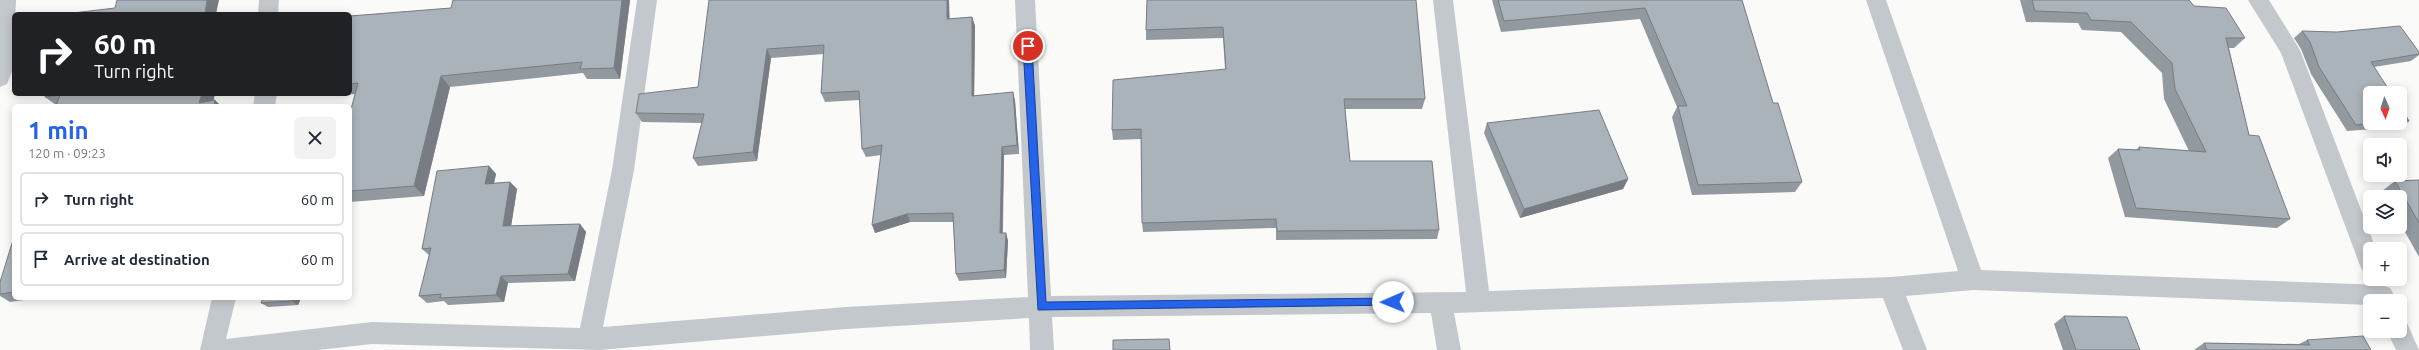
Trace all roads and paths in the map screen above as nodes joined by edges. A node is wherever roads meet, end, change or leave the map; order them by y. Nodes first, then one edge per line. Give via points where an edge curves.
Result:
1 (6, 0) edge
2 (269, 0) edge
3 (647, 0) edge
4 (1025, 0) edge
5 (1443, 0) edge
6 (1876, 0) edge
7 (2258, 0) edge
8 (268, 12) edge
9 (0, 78) edge
10 (2363, 244) edge
11 (1973, 280) junction
12 (1892, 287) junction
13 (2381, 292) edge
14 (224, 300) edge
15 (1441, 302) junction
16 (1479, 302) junction
17 (1042, 306) junction
18 (2402, 338) edge
19 (588, 344) edge
20 (212, 350) edge
21 (222, 350) edge
22 (1042, 350) edge
23 (1449, 350) edge
24 (1915, 350) edge
25 (2408, 350) edge

1 - 9 street via 3,69
2 - 8 street
3 - 19 street via 623,170
4 - 17 street
5 - 16 street
6 - 11 street via 1882,11
7 - 10 street via 2290,50
11 - 12 street
11 - 13 street
12 - 16 street
12 - 24 street
14 - 20 street
15 - 16 street
15 - 17 street
15 - 23 street
17 - 19 street via 846,318
17 - 22 street
18 - 25 street
19 - 21 street via 372,333

